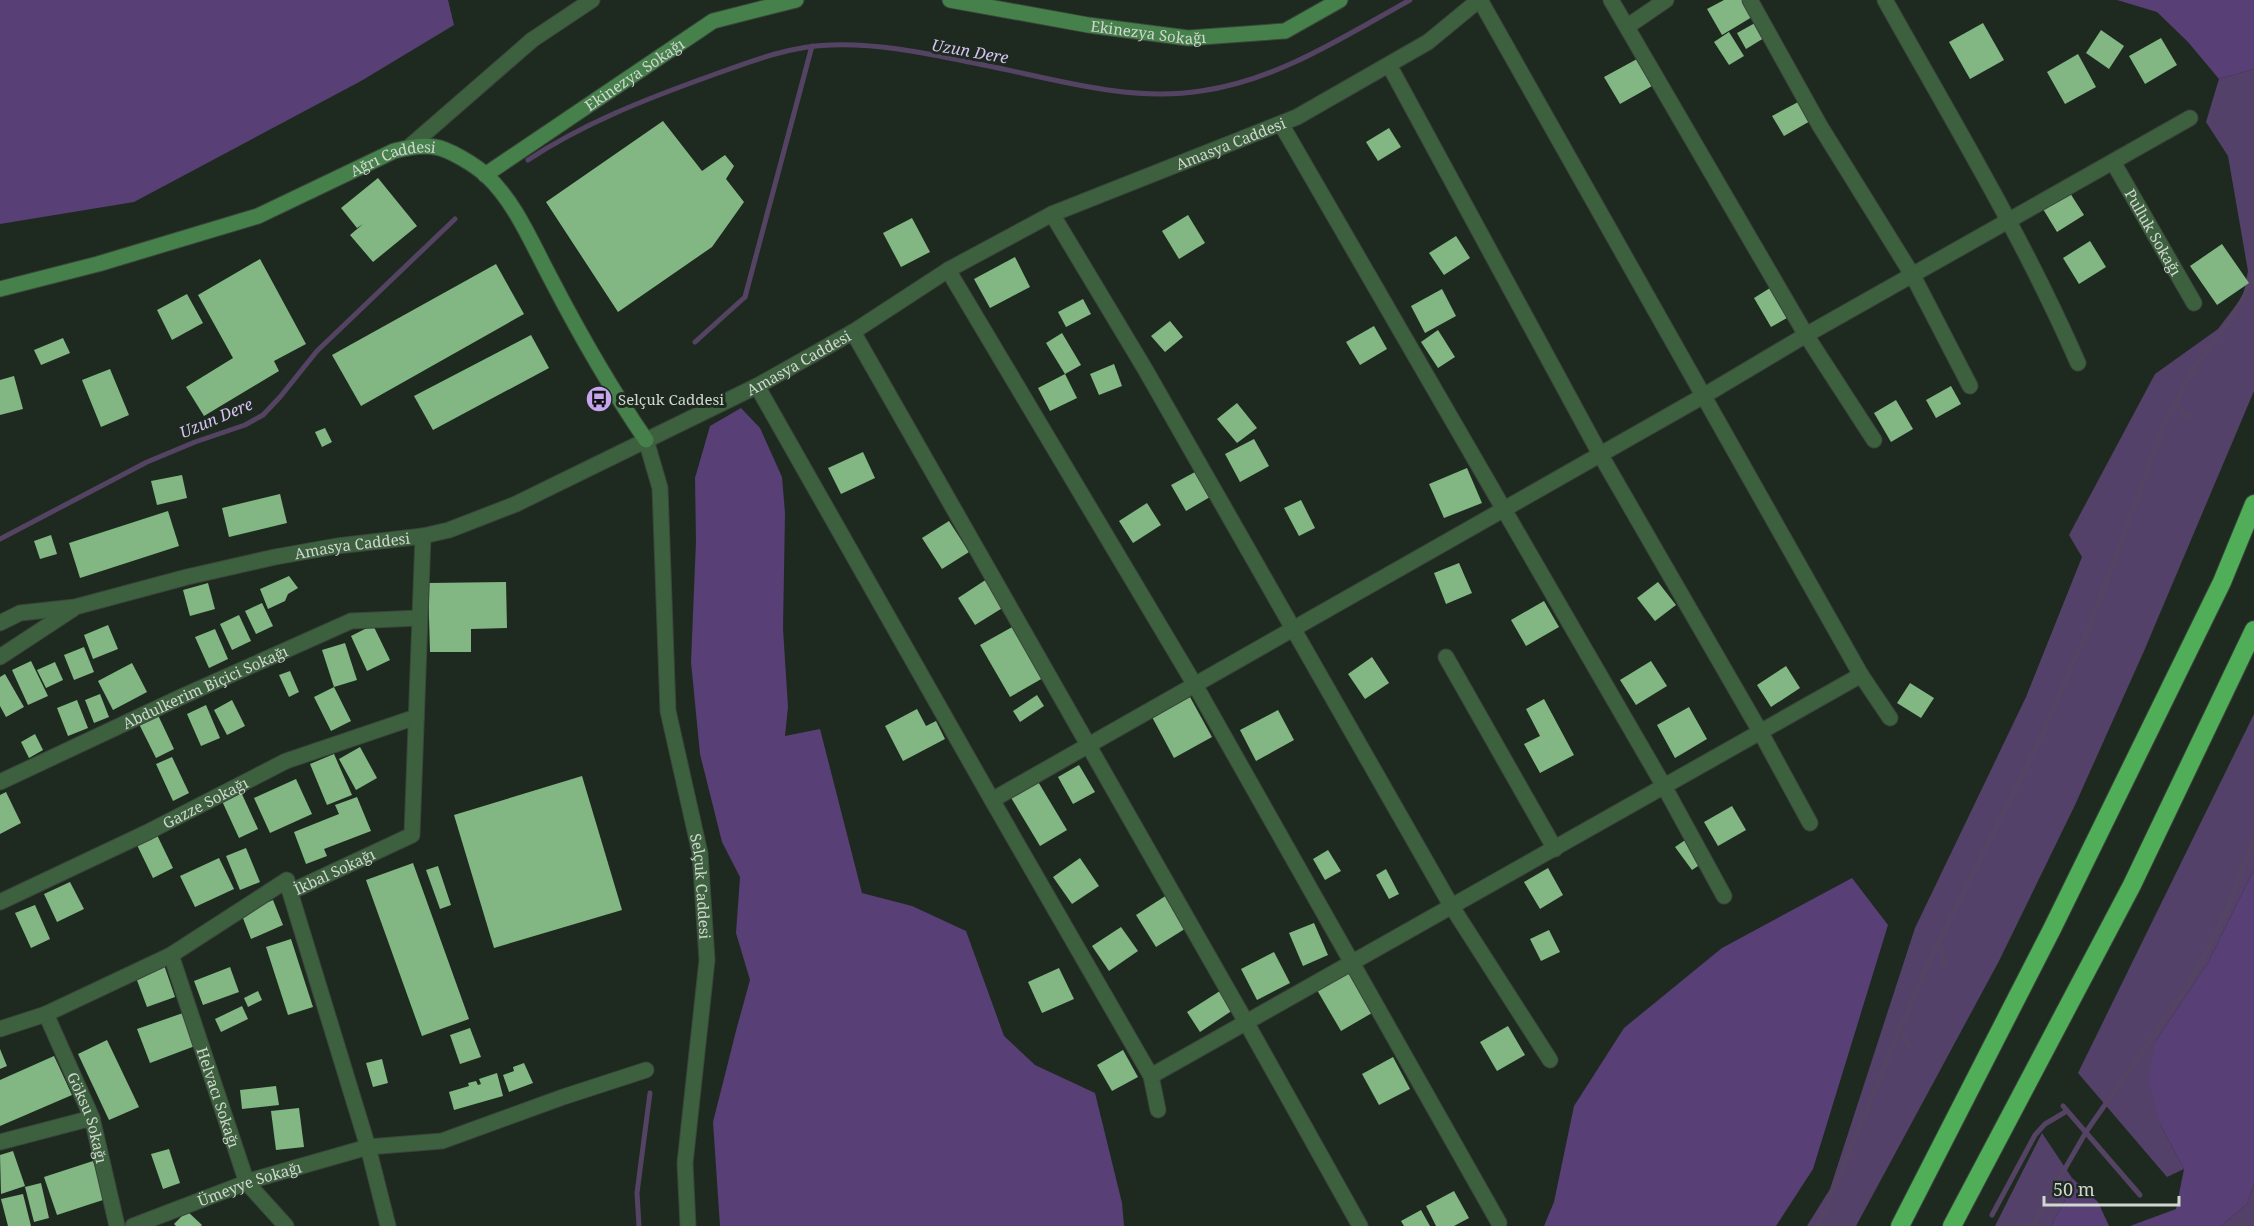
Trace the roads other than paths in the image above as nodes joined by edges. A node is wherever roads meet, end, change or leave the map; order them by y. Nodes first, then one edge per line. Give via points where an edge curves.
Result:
1 (592, 0) edge
2 (796, 0) edge
3 (950, 0) edge
4 (1340, 0) edge
5 (1480, 0) edge
6 (1611, 0) edge
7 (1666, 0) edge
8 (1750, 0) edge
9 (1885, 0) edge
10 (1628, 26) junction
11 (1389, 65) junction
12 (2190, 118) dead end
13 (1281, 124) junction
14 (408, 148) junction
15 (2113, 162) junction
16 (485, 175) junction
17 (1052, 214) junction
18 (2009, 221) junction
19 (948, 270) junction
20 (1913, 276) junction
21 (0, 289) edge
22 (2193, 303) dead end
23 (853, 332) junction
24 (1806, 335) junction
25 (2078, 363) dead end
26 (757, 386) junction
27 (1970, 386) dead end
28 (1705, 394) junction
29 (646, 440) junction
30 (1874, 440) dead end
31 (1600, 454) junction
32 (2254, 504) edge
33 (1503, 509) junction
34 (423, 536) junction
35 (75, 607) junction
36 (419, 618) junction
37 (0, 623) edge
38 (1294, 628) junction
39 (2254, 630) edge
40 (0, 657) edge
41 (1446, 657) dead end
42 (1861, 675) junction
43 (1195, 685) junction
44 (416, 717) junction
45 (1890, 718) dead end
46 (1761, 733) junction
47 (1088, 746) junction
48 (0, 782) edge
49 (1665, 788) junction
50 (992, 800) junction
51 (1810, 823) dead end
52 (1555, 849) junction
53 (290, 892) junction
54 (1724, 896) dead end
55 (0, 902) edge
56 (1452, 907) junction
57 (171, 955) junction
58 (1352, 963) junction
59 (46, 1014) junction
60 (1246, 1022) junction
61 (0, 1029) edge
62 (1550, 1060) dead end
63 (646, 1070) dead end
64 (1152, 1076) junction
65 (1158, 1110) dead end
66 (92, 1118) junction
67 (0, 1142) edge
68 (368, 1147) junction
69 (247, 1183) junction
70 (1499, 1223) dead end
71 (117, 1226) edge
72 (133, 1226) edge
73 (286, 1226) edge
74 (388, 1226) edge
75 (688, 1226) edge
76 (1360, 1226) edge
77 (1900, 1226) edge
78 (1952, 1226) edge

1 - 14 street via 532,40
2 - 16 main road, Ekinezya Sokağı via 712,21
3 - 4 main road, Ekinezya Sokağı via 1188,39 1285,31
5 - 11 street, Amasya Caddesi via 1428,42
5 - 28 street
6 - 10 street
7 - 10 street
8 - 20 street via 1820,126
9 - 18 street
10 - 24 street
11 - 13 street, Amasya Caddesi
11 - 31 street
12 - 15 street
13 - 17 street, Amasya Caddesi
13 - 33 street
14 - 16 main road, Ağrı Caddesi via 435,147 461,158
14 - 21 main road, Ağrı Caddesi via 258,216
15 - 18 street
15 - 22 street, Pulluk Sokağı
16 - 29 main road, Ağrı Caddesi via 502,193 528,235 615,394
17 - 19 street, Amasya Caddesi
17 - 38 street
18 - 20 street
18 - 25 street
19 - 23 street, Amasya Caddesi
19 - 43 street
20 - 24 street
20 - 27 street
23 - 26 street, Amasya Caddesi
23 - 47 street
24 - 28 street
24 - 30 street
26 - 29 street, Amasya Caddesi
26 - 50 street
28 - 31 street
28 - 42 street
29 - 34 street, Amasya Caddesi via 516,504
29 - 75 street, Selçuk Caddesi via 660,488 668,711 700,853 707,960 685,1163
31 - 33 street
31 - 46 street
32 - 77 highway via 2222,582 2057,919
33 - 38 street
33 - 49 street
34 - 35 street, Amasya Caddesi via 275,557
34 - 36 street, İkbal Sokağı
35 - 37 street, Amasya Caddesi via 20,613
35 - 40 street
36 - 44 street, İkbal Sokağı
36 - 48 street, Abdulkerim Biçici Sokağı via 351,621
38 - 43 street
38 - 56 street
39 - 78 highway via 2132,885
41 - 52 street
42 - 45 street
42 - 46 street
43 - 47 street
43 - 58 street
44 - 53 street, İkbal Sokağı via 412,835
44 - 55 street, Gazze Sokağı via 286,761
46 - 49 street
46 - 51 street
47 - 50 street
47 - 60 street
49 - 52 street
49 - 54 street
50 - 64 street
52 - 56 street
53 - 57 street, İkbal Sokağı via 287,879
53 - 68 street
56 - 58 street
56 - 62 street
57 - 59 street, İkbal Sokağı
57 - 69 street, Helvacı Sokağı
58 - 60 street
58 - 70 street
59 - 61 street, İkbal Sokağı
59 - 66 street, Göksu Sokağı
60 - 64 street
60 - 76 street
63 - 68 street, Ümeyye Sokağı via 442,1142
64 - 65 street
66 - 67 street
66 - 71 street, Göksu Sokağı
68 - 69 street, Ümeyye Sokağı
68 - 74 street
69 - 72 street, Ümeyye Sokağı
69 - 73 street, Helvacı Sokağı

